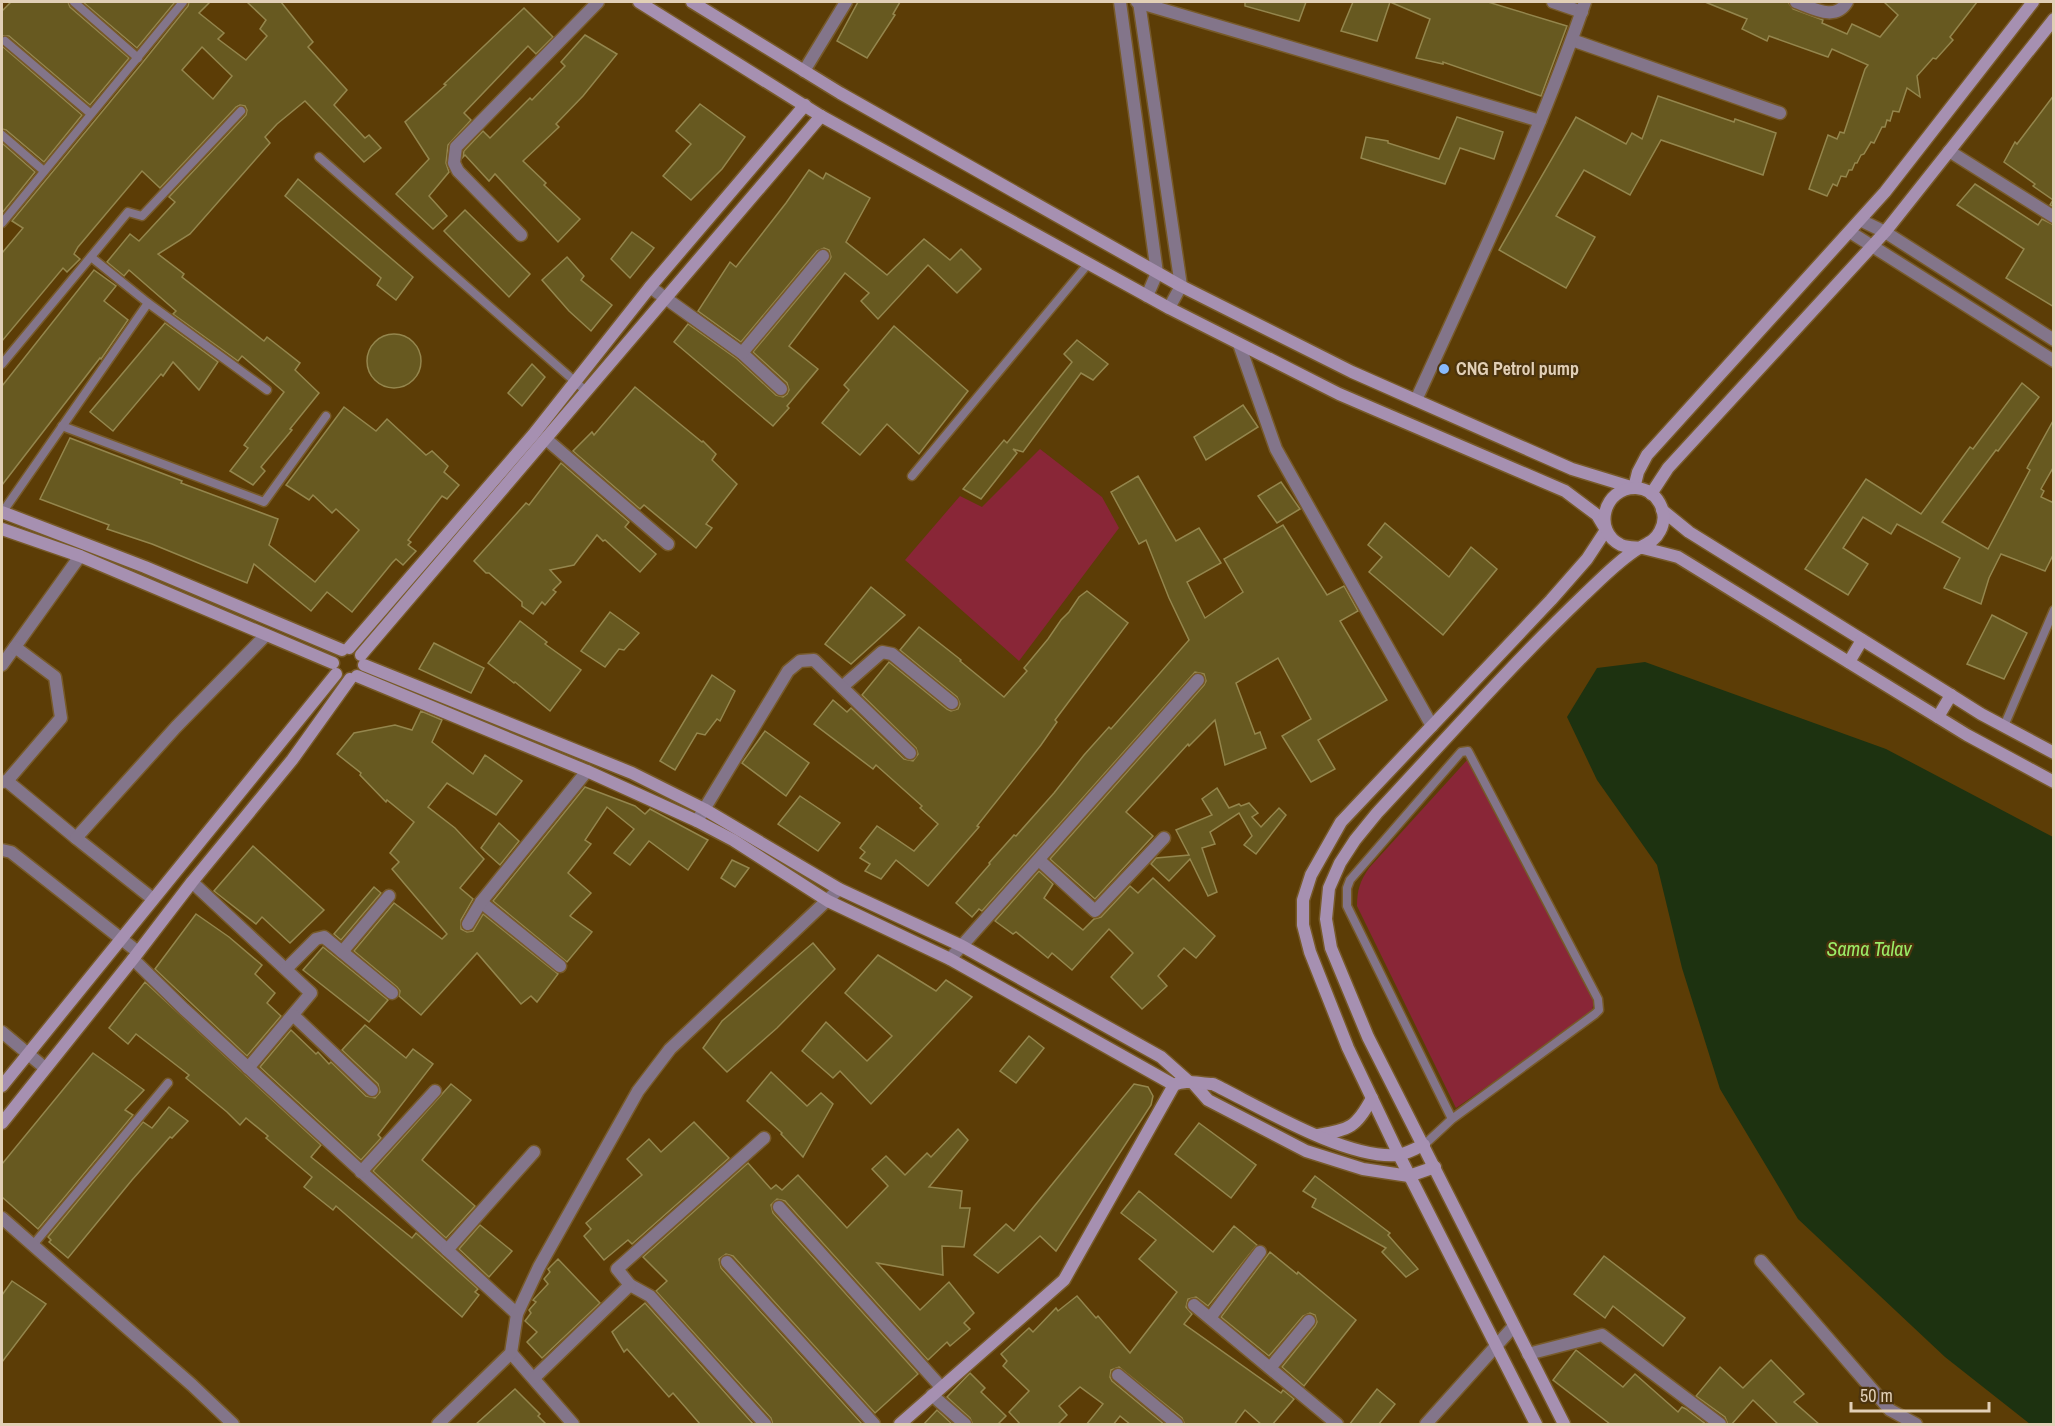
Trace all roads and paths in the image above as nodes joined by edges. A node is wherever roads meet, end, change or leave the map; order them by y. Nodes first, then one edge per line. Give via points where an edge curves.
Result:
1 (74, 2) edge
2 (183, 2) edge
3 (598, 2) edge
4 (639, 2) edge
5 (692, 2) edge
6 (846, 2) edge
7 (1120, 2) edge
8 (1139, 2) edge
9 (1553, 2) edge
10 (1796, 2) edge
11 (1847, 2) edge
12 (2033, 2) edge
13 (1584, 7) edge
14 (2054, 19) edge
15 (1572, 40) junction
16 (5, 41) dead end
17 (138, 58) junction
18 (804, 71) junction
19 (805, 105) junction
20 (241, 111) dead end
21 (1780, 113) dead end
22 (91, 114) junction
23 (821, 116) junction
24 (1540, 121) junction
25 (2, 135) edge
26 (1949, 151) junction
27 (319, 157) dead end
28 (44, 171) junction
29 (2054, 217) edge
30 (1860, 220) junction
31 (2, 223) edge
32 (1850, 232) junction
33 (1885, 232) junction
34 (521, 236) dead end
35 (1873, 246) junction
36 (823, 256) dead end
37 (91, 257) junction
38 (1088, 264) junction
39 (1157, 273) junction
40 (1181, 286) junction
41 (650, 287) junction
42 (1147, 296) junction
43 (666, 299) junction
44 (148, 303) junction
45 (1169, 308) junction
46 (2054, 340) edge
47 (1239, 344) junction
48 (742, 353) junction
49 (2054, 361) edge
50 (2, 364) edge
51 (575, 382) junction
52 (781, 389) dead end
53 (267, 390) dead end
54 (587, 392) junction
55 (1416, 400) junction
56 (326, 416) dead end
57 (62, 426) junction
58 (546, 439) junction
59 (912, 476) dead end
60 (1634, 488) junction
61 (1651, 494) junction
62 (1662, 510) junction
63 (2, 512) edge
64 (2, 529) edge
65 (1606, 530) junction
66 (668, 544) dead end
67 (1640, 548) junction
68 (80, 556) junction
69 (2054, 610) edge
70 (265, 636) junction
71 (1862, 640) junction
72 (15, 647) junction
73 (346, 649) junction
74 (363, 660) junction
75 (1849, 662) junction
76 (2, 665) edge
77 (334, 669) junction
78 (354, 678) junction
79 (1198, 680) dead end
80 (842, 687) junction
81 (1951, 695) junction
82 (951, 703) dead end
83 (1938, 717) junction
84 (1432, 726) junction
85 (2004, 726) junction
86 (910, 753) dead end
87 (2054, 753) edge
88 (587, 771) junction
89 (4, 782) edge
90 (2054, 782) edge
91 (704, 809) junction
92 (697, 821) junction
93 (76, 838) junction
94 (1164, 838) dead end
95 (2, 850) edge
96 (1039, 860) junction
97 (192, 882) junction
98 (839, 889) junction
99 (389, 896) dead end
100 (153, 899) junction
101 (828, 901) junction
102 (481, 902) junction
103 (468, 924) dead end
104 (122, 937) junction
105 (962, 946) junction
106 (342, 952) junction
107 (135, 956) junction
108 (950, 959) junction
109 (561, 966) dead end
110 (286, 969) junction
111 (392, 993) dead end
112 (293, 1015) junction
113 (2, 1032) edge
114 (27, 1053) junction
115 (45, 1068) junction
116 (248, 1068) junction
117 (168, 1083) dead end
118 (1191, 1083) junction
119 (1174, 1085) junction
120 (2, 1086) edge
121 (372, 1090) dead end
122 (435, 1091) dead end
123 (1372, 1098) junction
124 (1452, 1119) junction
125 (2, 1123) edge
126 (1316, 1135) junction
127 (764, 1138) dead end
128 (1424, 1145) junction
129 (534, 1152) dead end
130 (1399, 1155) junction
131 (1435, 1167) junction
132 (361, 1172) junction
133 (1409, 1176) junction
134 (779, 1207) dead end
135 (2, 1218) edge
136 (33, 1245) junction
137 (447, 1250) junction
138 (1260, 1252) dead end
139 (1761, 1261) dead end
140 (727, 1262) dead end
141 (630, 1285) junction
142 (1194, 1305) dead end
143 (517, 1314) junction
144 (1210, 1318) junction
145 (1310, 1322) dead end
146 (1514, 1326) junction
147 (1496, 1346) junction
148 (511, 1353) junction
149 (1528, 1354) junction
150 (1270, 1368) junction
151 (1118, 1375) dead end
152 (534, 1378) junction
153 (937, 1391) junction
154 (233, 1425) edge
155 (438, 1425) edge
156 (573, 1425) edge
157 (765, 1425) edge
158 (874, 1425) edge
159 (900, 1425) edge
160 (964, 1425) edge
161 (1177, 1425) edge
162 (1337, 1425) edge
163 (1426, 1425) edge
164 (1536, 1425) edge
165 (1564, 1425) edge
166 (1720, 1425) edge
167 (1916, 1425) edge

1 - 17 lane
2 - 17 lane
3 - 34 street via 456,147 454,163 458,171
4 - 19 main road
5 - 18 main road
6 - 18 street
7 - 39 street
8 - 24 street
8 - 40 street
9 - 13 street
10 - 11 street via 1828,13 1842,9
12 - 30 main road
13 - 15 street
14 - 26 main road
15 - 21 street
15 - 24 street
16 - 22 lane
17 - 22 lane
18 - 39 main road
19 - 23 main road
19 - 41 main road
20 - 37 lane via 142,216 128,212
22 - 28 lane
23 - 38 main road
23 - 43 main road
24 - 55 street
25 - 28 lane
26 - 29 street
26 - 33 main road
27 - 51 lane
28 - 31 lane
30 - 32 main road
30 - 33 street
32 - 35 street
32 - 60 main road via 1647,455
33 - 35 main road
33 - 46 street
35 - 49 street
35 - 61 main road via 1668,468
36 - 48 street
37 - 44 lane
37 - 50 lane
38 - 42 main road
38 - 59 lane
39 - 40 main road
39 - 42 street
40 - 45 street
40 - 55 main road
41 - 43 street
41 - 51 main road
42 - 45 main road
43 - 48 street
43 - 54 main road
44 - 53 lane
44 - 57 lane
45 - 47 main road
47 - 65 main road via 1339,394 1565,491 1597,516
47 - 84 street via 1276,449
48 - 52 street
51 - 54 lane
51 - 73 main road
54 - 58 main road
55 - 60 main road via 1572,469
56 - 57 lane via 264,502
57 - 63 lane
58 - 66 street
58 - 74 main road
60 - 61 main road
60 - 65 main road via 1609,501 1605,510
61 - 62 main road
62 - 67 main road via 1662,529
62 - 71 main road via 1689,532
63 - 73 main road
64 - 68 main road
65 - 67 main road via 1620,545
65 - 84 main road via 1551,600
67 - 75 main road via 1678,557
67 - 128 main road via 1566,612 1377,813 1340,863 1329,888 1326,919 1331,948 1368,1037
68 - 70 main road
68 - 72 street
69 - 85 lane
70 - 77 main road
70 - 93 street
71 - 75 main road
71 - 81 main road
72 - 76 street
72 - 89 street via 55,677 61,718
73 - 74 main road via 354,649
73 - 77 main road via 336,654
74 - 78 main road via 363,670
74 - 91 main road via 623,769
75 - 83 main road
77 - 78 main road via 345,679
77 - 100 main road
78 - 88 main road
78 - 97 main road
79 - 96 street
80 - 82 street via 882,652 892,654
80 - 86 street
80 - 91 street via 814,660 800,661 788,671
81 - 83 main road
81 - 85 main road
83 - 90 main road
84 - 123 main road via 1341,822 1311,875 1303,900 1303,925 1310,952
85 - 87 main road
88 - 92 main road
88 - 102 street
89 - 93 street
91 - 92 street
91 - 98 main road
92 - 101 main road
93 - 100 street
94 - 96 street via 1095,911
95 - 104 street via 11,852
96 - 105 street
97 - 107 main road
97 - 110 street
98 - 101 street
98 - 105 main road
99 - 106 street
100 - 104 main road
101 - 108 main road
101 - 143 street via 670,1049 638,1091 539,1267
102 - 103 street
102 - 109 street
104 - 107 street
104 - 114 main road
105 - 108 street
105 - 118 main road via 1161,1057
106 - 110 street via 324,937 316,939
106 - 111 street
107 - 115 main road
107 - 116 street via 184,1009
108 - 119 main road
110 - 112 street via 311,993
112 - 116 street
112 - 121 street
113 - 114 street
114 - 115 street
114 - 120 main road
115 - 125 main road
116 - 132 street
117 - 136 lane
118 - 119 main road via 1181,1081
118 - 126 main road via 1213,1084
118 - 133 main road via 1208,1100 1306,1151 1363,1169
119 - 153 main road via 1064,1280
122 - 132 street
123 - 126 main road via 1355,1124 1343,1131
123 - 130 main road
124 - 124 lane via 1599,1010 1598,999 1468,750 1461,752 1350,880 1346,897
124 - 128 lane
126 - 130 main road via 1366,1153
127 - 141 street via 617,1269
128 - 130 main road
128 - 131 main road
129 - 137 street
130 - 133 main road
131 - 133 main road
131 - 146 main road
132 - 137 street
133 - 147 main road
134 - 153 street
135 - 136 street
136 - 154 street
137 - 143 street
138 - 144 street
139 - 167 street via 1890,1410
140 - 158 street
141 - 152 street
141 - 157 street via 650,1296
142 - 144 street
143 - 148 street
144 - 150 street
145 - 150 street
146 - 147 street
146 - 149 main road
147 - 163 street
147 - 164 main road
148 - 152 street
148 - 155 street
149 - 165 main road
149 - 166 street via 1602,1335
150 - 162 street
151 - 161 street
152 - 156 street
153 - 159 main road
153 - 160 street

